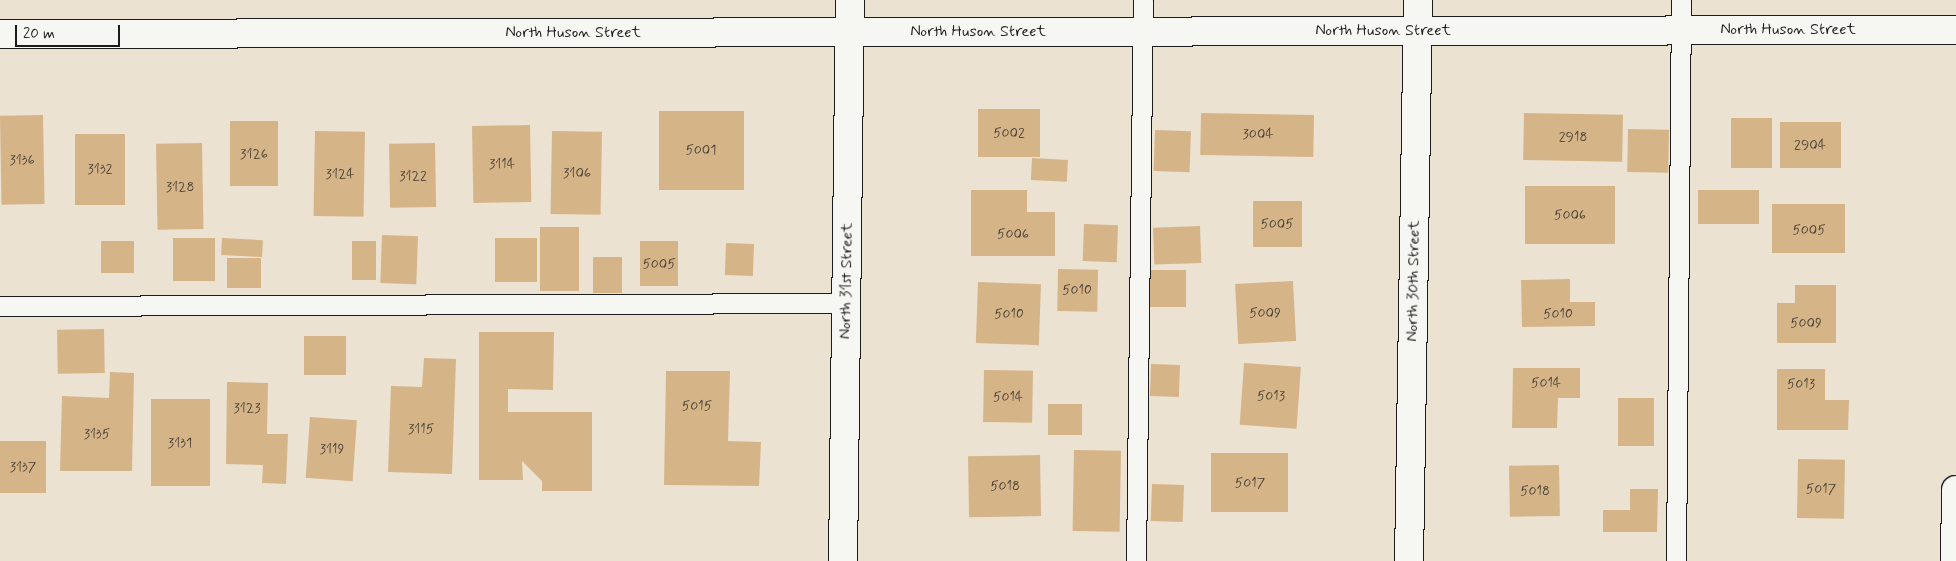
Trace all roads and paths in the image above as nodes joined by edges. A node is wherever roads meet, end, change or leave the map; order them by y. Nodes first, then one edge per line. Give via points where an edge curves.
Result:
1 (850, 0) edge
2 (1143, 0) edge
3 (1418, 0) edge
4 (1682, 0) edge
5 (1681, 30) junction
6 (1956, 30) edge
7 (1143, 31) junction
8 (1418, 31) junction
9 (849, 32) junction
10 (0, 34) edge
11 (846, 303) junction
12 (0, 306) edge
13 (1956, 490) edge
14 (843, 561) edge
15 (1136, 561) edge
16 (1409, 561) edge
17 (1676, 561) edge
18 (1955, 561) edge

1 - 9 street, North 31st Street
2 - 7 lane
3 - 8 street, North 30th Street
4 - 5 lane
5 - 6 street, North Huson Street
5 - 8 street, North Huson Street
5 - 17 lane
7 - 8 street, North Huson Street
7 - 9 street, North Huson Street
7 - 15 lane
8 - 16 street, North 30th Street
9 - 10 street, North Huson Street
9 - 11 street, North 31st Street
11 - 12 lane
11 - 14 street, North 31st Street
13 - 18 street

